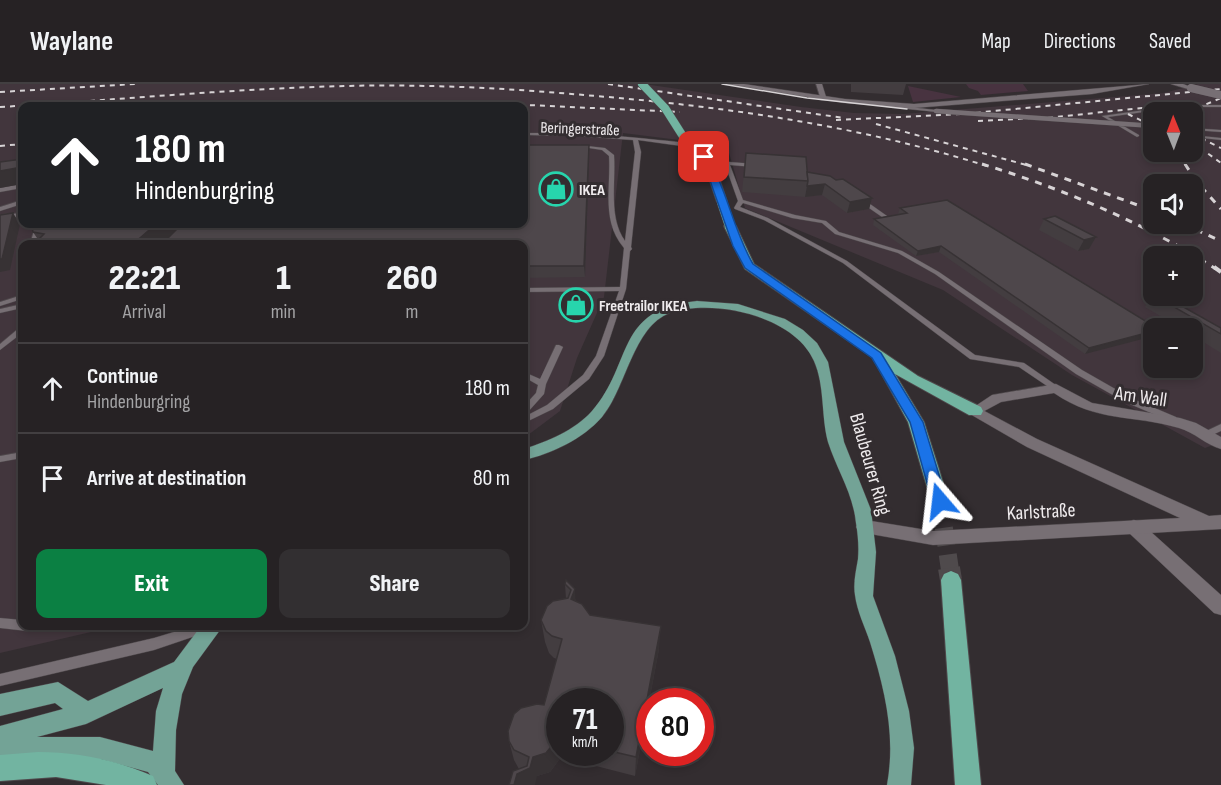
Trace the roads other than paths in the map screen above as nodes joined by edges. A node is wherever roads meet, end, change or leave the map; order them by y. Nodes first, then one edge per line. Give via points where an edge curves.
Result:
1 (642, 84) edge
2 (649, 84) edge
3 (730, 84) edge
4 (819, 84) edge
5 (1146, 84) edge
6 (1174, 84) edge
7 (807, 87) dead end
8 (802, 95) junction
9 (1221, 95) edge
10 (655, 96) junction
11 (824, 98) junction
12 (882, 105) junction
13 (897, 106) junction
14 (1221, 106) edge
15 (938, 110) junction
16 (1143, 125) edge
17 (1221, 130) edge
18 (1203, 131) edge
19 (528, 134) edge
20 (1203, 135) edge
21 (1137, 136) dead end
22 (1219, 139) edge
23 (528, 140) edge
24 (636, 141) junction
25 (574, 146) edge
26 (726, 163) junction
27 (762, 166) edge
28 (18, 187) edge
29 (0, 190) edge
30 (858, 197) edge
31 (18, 202) edge
32 (0, 203) edge
33 (18, 203) edge
34 (739, 204) junction
35 (0, 208) edge
36 (18, 215) edge
37 (884, 216) edge
38 (0, 217) edge
39 (629, 249) junction
40 (623, 289) junction
41 (528, 290) edge
42 (18, 302) edge
43 (0, 304) edge
44 (18, 304) edge
45 (0, 311) edge
46 (18, 332) edge
47 (559, 347) dead end
48 (0, 348) edge
49 (877, 356) junction
50 (528, 376) edge
51 (542, 384) junction
52 (1056, 388) junction
53 (528, 407) edge
54 (975, 411) junction
55 (528, 418) edge
56 (1181, 423) junction
57 (1221, 427) edge
58 (1205, 435) junction
59 (1221, 444) edge
60 (528, 454) edge
61 (18, 456) edge
62 (0, 459) edge
63 (940, 501) tunnel mouth
64 (1215, 523) edge
65 (865, 527) junction
66 (1134, 527) junction
67 (899, 532) junction
68 (867, 548) junction
69 (951, 580) tunnel mouth
70 (1221, 607) edge
71 (0, 623) edge
72 (18, 625) edge
73 (196, 630) edge
74 (210, 630) edge
75 (179, 670) junction
76 (0, 680) edge
77 (0, 705) edge
78 (86, 713) junction
79 (0, 737) edge
80 (0, 748) edge
81 (0, 768) edge
82 (160, 781) edge
83 (899, 785) edge
84 (968, 785) edge

1 - 10 highway, bridge
2 - 10 highway, bridge
3 - 8 street
4 - 11 street
5 - 13 street via 1004,100
6 - 9 street, bridge
7 - 8 street
8 - 11 street
10 - 49 highway, bridge via 686,141 704,157 748,266
11 - 12 street
12 - 13 street
12 - 15 lane
13 - 15 lane
14 - 21 lane via 1180,106 1104,116
15 - 16 lane, bridge
17 - 18 lane
19 - 24 lane, Beringerstraße
20 - 22 lane
23 - 24 lane, Beringerstraße
24 - 26 lane via 708,149 724,155
24 - 39 lane via 636,198
25 - 39 lane via 594,147 611,155 612,224 619,240
26 - 27 lane
26 - 34 lane
28 - 29 lane
30 - 37 lane
31 - 32 lane
33 - 35 lane
34 - 52 lane via 845,262 973,357 1021,365
34 - 56 lane via 824,222 837,233 900,252 938,273 1079,372 1128,400
36 - 38 lane
39 - 40 lane
40 - 41 lane
40 - 55 lane via 600,356 586,377 550,407
42 - 43 lane
44 - 45 lane
46 - 48 lane
47 - 51 lane
49 - 54 highway
49 - 63 highway via 916,422
50 - 51 lane
51 - 53 lane via 540,394
52 - 54 street via 997,399
52 - 56 street, Am Wall via 1072,400 1108,414
54 - 64 street via 1032,443
56 - 58 street, Am Wall
57 - 58 lane
58 - 59 street, Am Wall
60 - 65 main road, Blaubeurer Ring via 550,447 597,414 648,320 677,306 697,304 745,310 793,328 821,360 836,441 862,507
61 - 62 lane
64 - 66 street, Karlstraße
65 - 67 street, Karlstraße
65 - 68 main road, Blaubeurer Ring
66 - 67 street, Karlstraße via 933,538
66 - 70 street
67 - 68 street via 879,537
68 - 83 main road, Blaubeurer Ring via 864,594 896,697 903,739
69 - 84 highway
71 - 72 lane
73 - 76 lane via 154,644
74 - 75 main road
75 - 78 main road
75 - 82 main road via 165,715
77 - 78 main road via 58,692
78 - 79 main road
80 - 82 main road via 100,748 155,762
81 - 82 highway via 81,765

